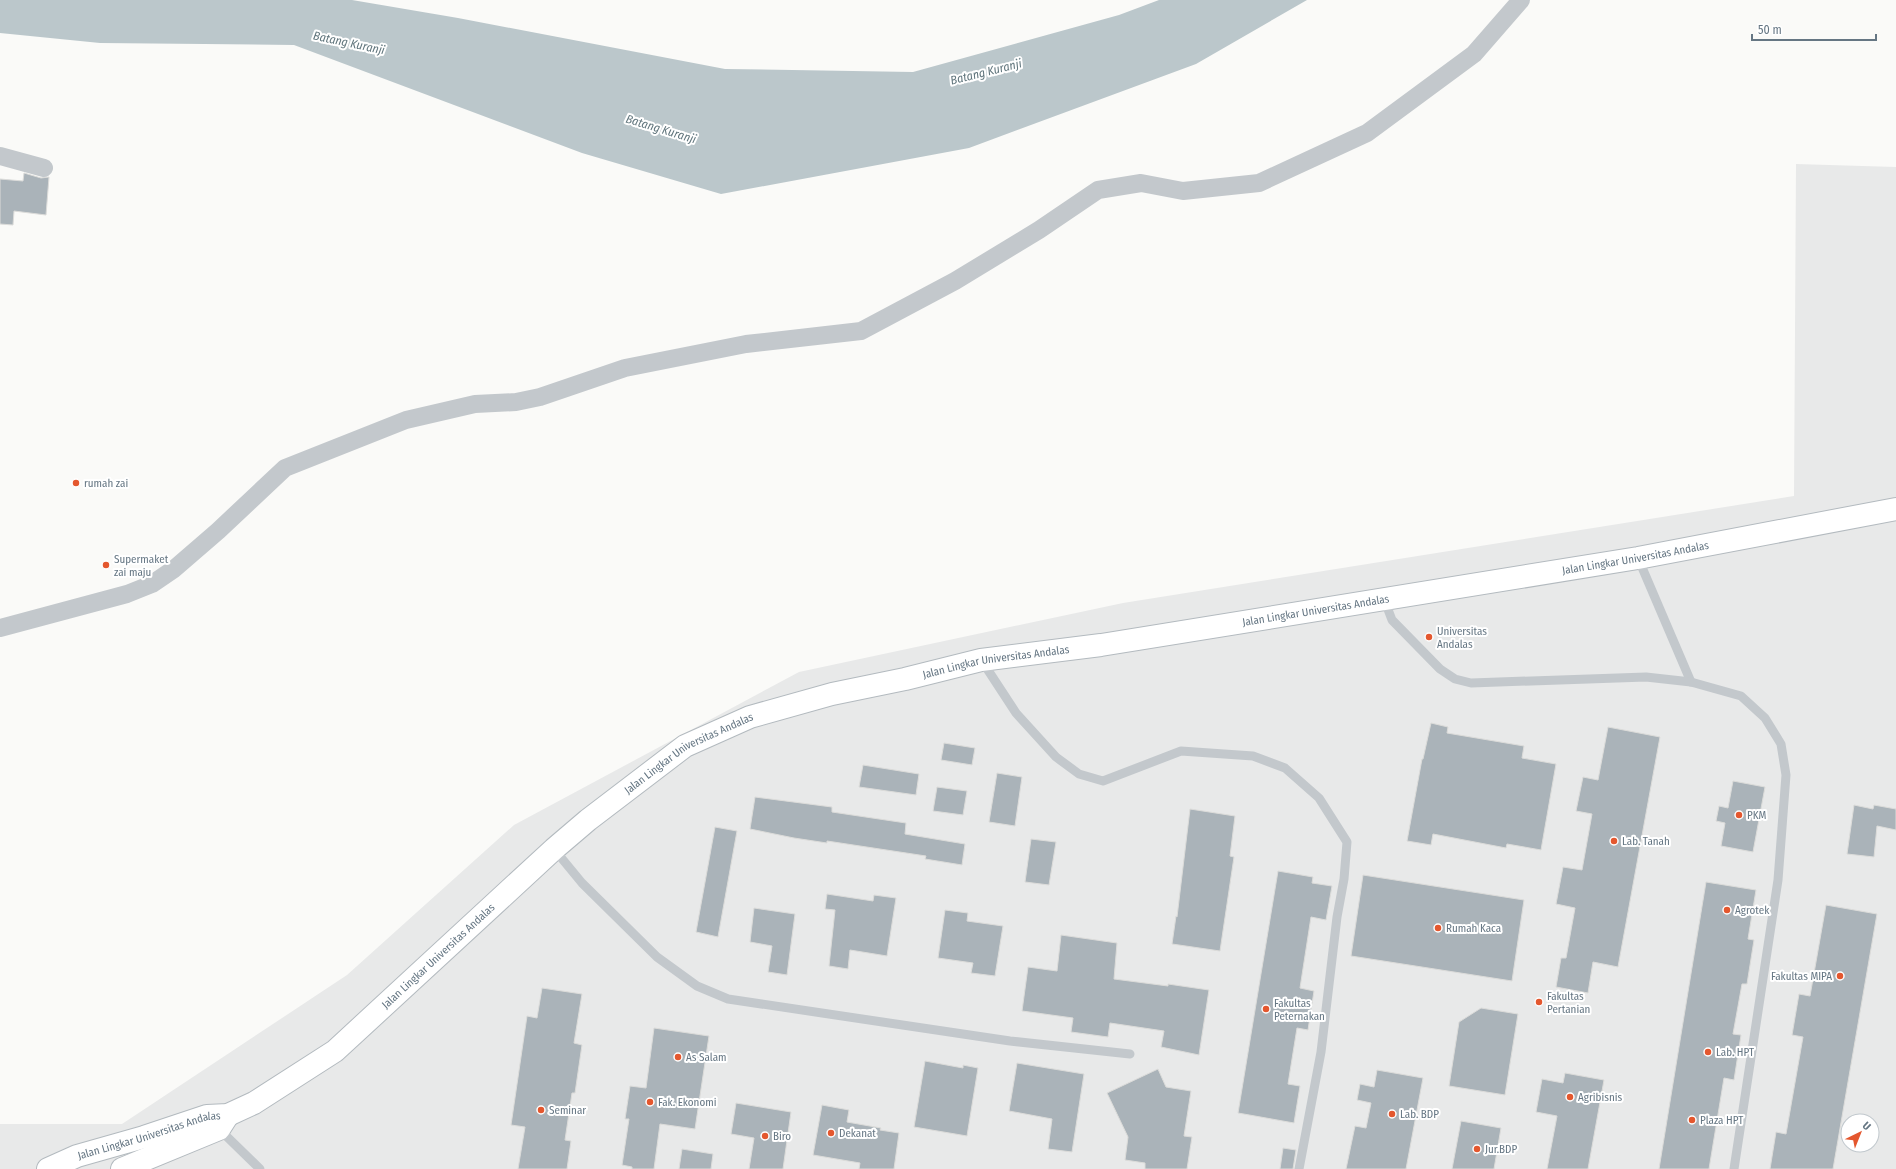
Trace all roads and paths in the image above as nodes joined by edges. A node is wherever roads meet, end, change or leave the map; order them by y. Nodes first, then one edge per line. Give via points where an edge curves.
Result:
1 (1521, 0) edge
2 (0, 156) edge
3 (44, 168) dead end
4 (1896, 510) edge
5 (1638, 558) junction
6 (1384, 599) junction
7 (0, 628) edge
8 (981, 660) junction
9 (1691, 682) junction
10 (554, 849) junction
11 (1130, 1054) dead end
12 (224, 1122) junction
13 (48, 1169) edge
14 (122, 1169) edge
15 (260, 1169) edge
16 (1299, 1169) edge
17 (1734, 1169) edge

1 - 7 street via 1474,54 1367,133 1259,183 1183,191 1141,183 1098,190 1039,230 955,281 861,331 746,344 625,368 540,397 522,401 475,404 406,420 285,468 174,570 152,584 127,594
2 - 3 street
4 - 5 street, Jalan Lingkar Universitas Andalas
5 - 6 street, Jalan Lingkar Universitas Andalas
5 - 9 lane
6 - 8 street, Jalan Lingkar Universitas Andalas via 1101,645
6 - 9 lane via 1392,620 1440,669 1455,679 1471,683 1646,677
8 - 10 street, Jalan Lingkar Universitas Andalas via 832,694 750,717 685,746
8 - 16 lane via 1016,713 1056,757 1079,774 1103,781 1181,751 1253,756 1285,768 1319,798 1347,842 1322,1052
9 - 17 lane via 1741,696 1765,718 1781,744 1786,775 1778,880
10 - 11 lane via 582,883 656,956 697,986 728,999 1010,1041
10 - 12 street, Jalan Lingkar Universitas Andalas via 335,1051
12 - 13 street, Jalan Lingkar Universitas Andalas via 207,1116 77,1156
12 - 14 street, Jalan Lingkar Universitas Andalas
12 - 15 lane

